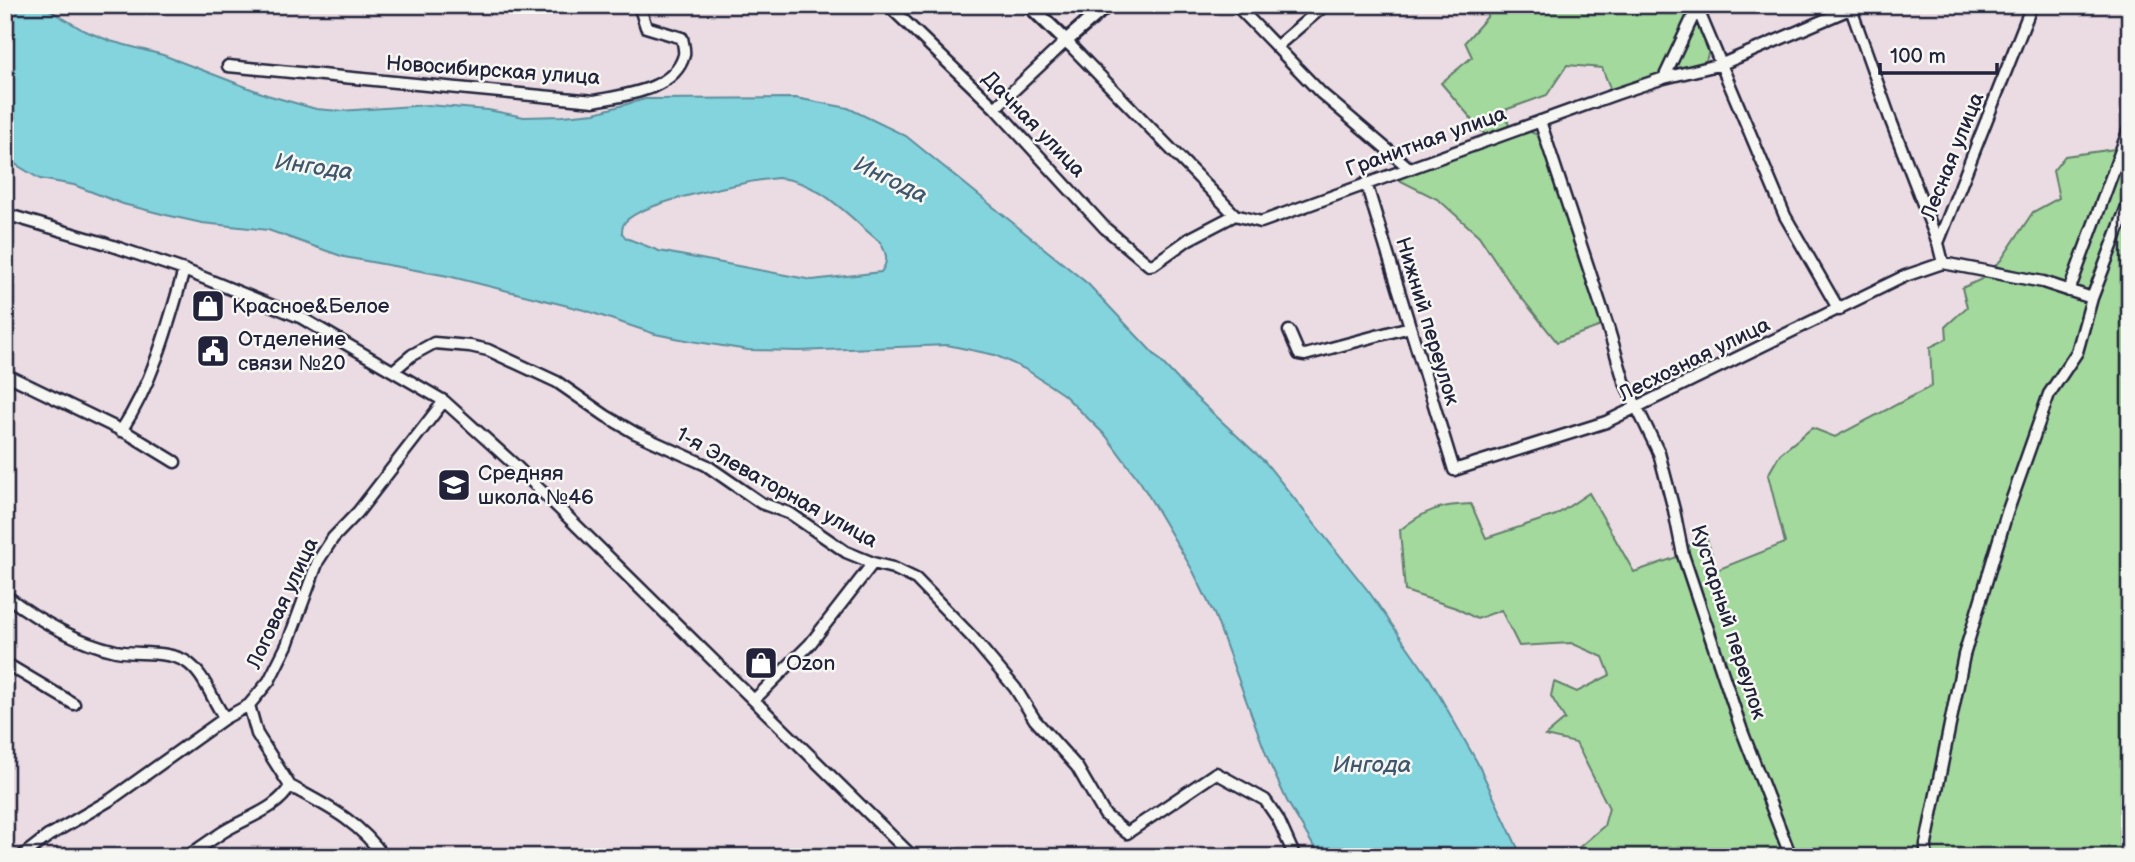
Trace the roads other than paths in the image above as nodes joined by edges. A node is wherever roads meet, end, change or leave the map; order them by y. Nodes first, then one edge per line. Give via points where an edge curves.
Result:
1 (639, 5) edge
2 (888, 5) edge
3 (1029, 5) edge
4 (1107, 5) edge
5 (1236, 5) edge
6 (1325, 5) edge
7 (2032, 5) edge
8 (1696, 7) edge
9 (1855, 7) edge
10 (1066, 41) junction
11 (1277, 46) junction
12 (1722, 64) junction
13 (228, 66) dead end
14 (1664, 78) junction
15 (995, 108) junction
16 (1540, 121) junction
17 (2130, 126) edge
18 (1409, 168) junction
19 (1366, 183) junction
20 (2130, 199) edge
21 (5, 214) edge
22 (1235, 215) junction
23 (1938, 243) junction
24 (1943, 263) junction
25 (184, 270) junction
26 (2069, 291) junction
27 (2092, 298) junction
28 (1839, 310) junction
29 (1410, 327) junction
30 (1289, 331) dead end
31 (394, 370) junction
32 (6, 379) edge
33 (444, 401) junction
34 (1636, 408) junction
35 (121, 430) junction
36 (175, 462) dead end
37 (1454, 470) joint
38 (873, 563) junction
39 (5, 595) edge
40 (5, 663) edge
41 (754, 699) junction
42 (74, 704) dead end
43 (249, 705) junction
44 (225, 718) junction
45 (290, 786) junction
46 (21, 857) edge
47 (187, 857) edge
48 (384, 857) edge
49 (913, 857) edge
50 (1295, 857) edge
51 (1791, 857) edge
52 (1926, 857) edge

1 - 13 street, Новосибирская улица via 646,27 682,38 684,54 672,77 635,93 594,101
2 - 15 street, Дачная улица
3 - 10 street
4 - 10 street
5 - 11 street
6 - 11 street
7 - 23 street, Лесная улица
8 - 12 street
8 - 14 street
9 - 12 street, Гранитная улица
9 - 23 street, Лесная улица via 1891,121
10 - 15 street
10 - 22 street
11 - 18 street via 1321,93
12 - 14 street, Гранитная улица
12 - 28 street via 1785,216
14 - 16 street, Гранитная улица
15 - 22 street, Дачная улица via 1105,228 1149,265
16 - 18 street, Гранитная улица
16 - 34 street, Кустарный переулок via 1623,381
17 - 26 street
18 - 19 street, Гранитная улица
19 - 22 street, Гранитная улица via 1261,222
19 - 29 street, Нижний переулок
20 - 27 street
21 - 25 street
23 - 24 street, Лесная улица
24 - 26 street
24 - 28 street, Лесхозная улица via 1905,276
25 - 31 street via 300,317
25 - 35 street via 162,346
26 - 27 street
27 - 52 street via 2077,352 2049,394 1964,655
28 - 34 street, Лесхозная улица
29 - 30 street via 1305,355 1295,349
29 - 37 street, Нижний переулок
31 - 33 street
31 - 38 street, 1-я Элеваторная улица via 435,343 488,351 557,382 620,424 706,465 761,503 791,514 846,552
32 - 35 street
33 - 41 street
33 - 43 street, Логовая улица via 328,545 287,645 269,681
34 - 37 street, Лесхозная улица via 1606,422
34 - 51 street, Кустарный переулок via 1659,453 1683,555 1742,731
35 - 36 street
38 - 41 street via 810,645
38 - 50 street, 1-я Элеваторная улица via 916,579 972,637 1077,767 1105,815 1127,833 1216,773 1265,800
39 - 44 street via 70,635 112,650 171,656 186,662
40 - 42 street
41 - 49 street
43 - 44 street, Логовая улица
43 - 45 street via 257,734
44 - 46 street, Логовая улица
45 - 47 street via 276,802
45 - 48 street via 370,836

